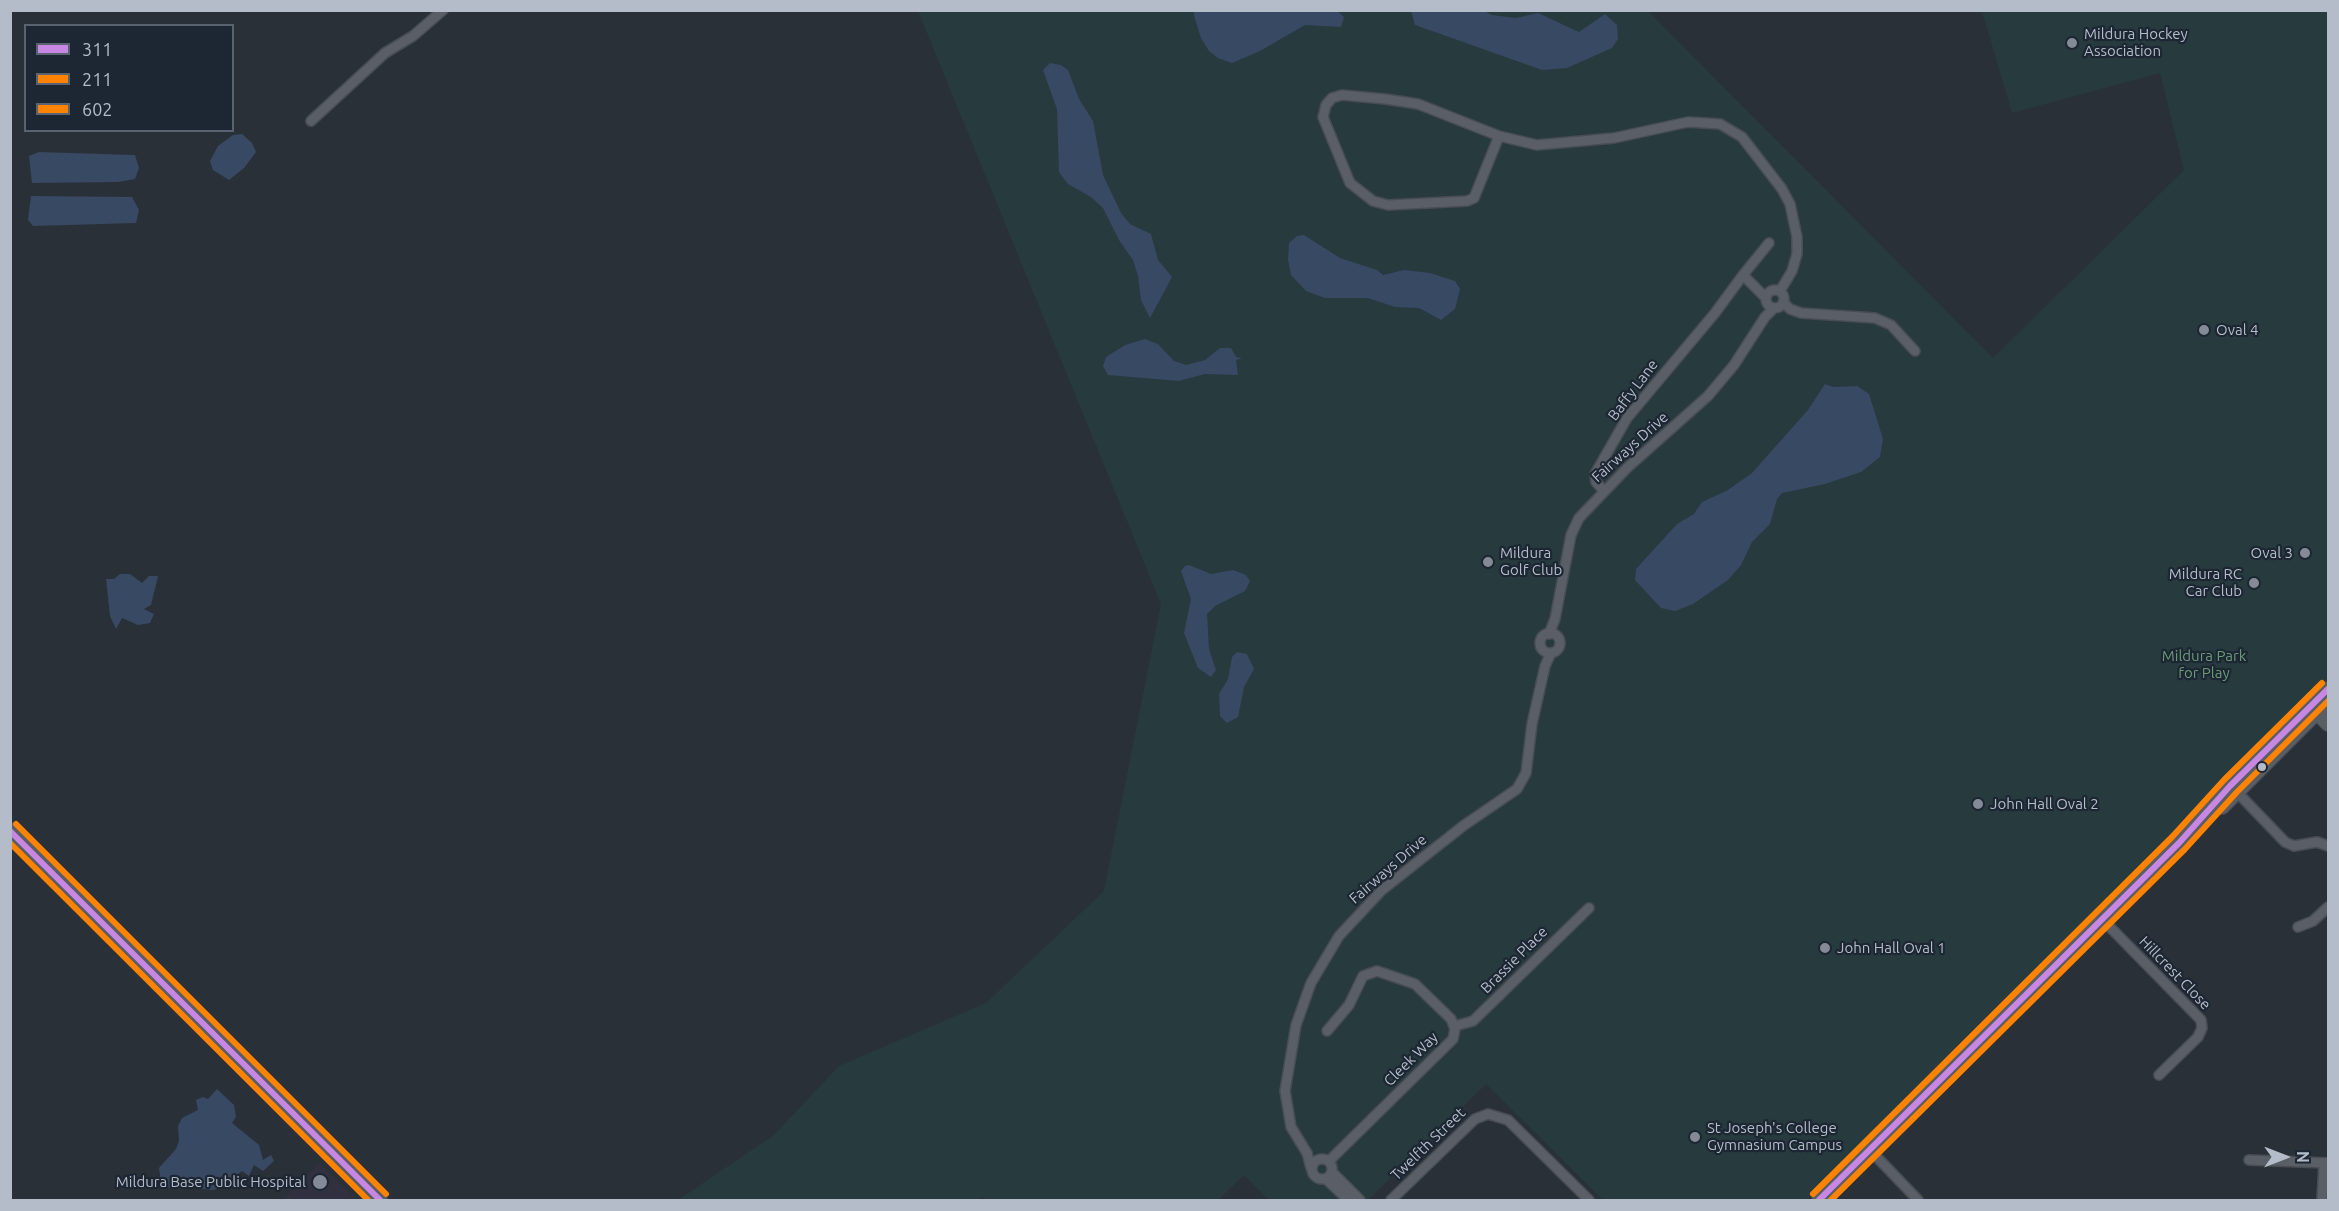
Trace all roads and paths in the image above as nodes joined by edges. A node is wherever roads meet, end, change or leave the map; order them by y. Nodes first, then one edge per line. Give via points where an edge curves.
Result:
1 (443, 10) edge
2 (311, 121) dead end
3 (1499, 136) junction
4 (1769, 243) dead end
5 (1743, 275) junction
6 (1772, 298) junction
7 (1915, 351) dead end
8 (1604, 491) junction
9 (1552, 634) junction
10 (1548, 652) junction
11 (2328, 689) edge
12 (2328, 701) edge
13 (2314, 709) junction
14 (2328, 724) edge
15 (2234, 789) junction
16 (10, 830) edge
17 (2328, 846) edge
18 (2328, 906) edge
19 (1589, 908) dead end
20 (2102, 919) junction
21 (2298, 927) dead end
22 (1455, 1026) junction
23 (1327, 1031) dead end
24 (2159, 1076) dead end
25 (1870, 1150) junction
26 (1307, 1153) junction
27 (1325, 1160) junction
28 (2249, 1160) dead end
29 (2326, 1163) edge
30 (1311, 1168) junction
31 (1329, 1176) junction
32 (1822, 1199) edge
33 (380, 1200) edge
34 (1348, 1200) edge
35 (1360, 1200) edge
36 (1391, 1200) edge
37 (1589, 1200) edge
38 (1918, 1200) edge
39 (2322, 1200) edge

1 - 2 street via 413,36 385,53
3 - 3 street, Fairways Drive via 1418,104 1385,99 1342,95 1332,98 1323,117 1350,183 1373,201 1388,205 1474,198
3 - 6 street, Fairways Drive via 1549,145 1622,137 1688,122 1705,121 1727,127 1748,144 1790,204 1797,254 1792,271
4 - 5 street
5 - 6 street
5 - 8 street, Baffy Lane via 1627,418 1595,474
6 - 7 street via 1785,297 1784,303 1801,313 1875,318 1891,326
6 - 8 street, Fairways Drive via 1765,317 1734,365 1708,396
8 - 9 street, Fairways Drive via 1575,526
9 - 10 street via 1560,646
9 - 10 street via 1541,639 1541,646
10 - 26 street, Fairways Drive via 1526,773 1517,789 1382,890 1339,936 1311,983 1294,1034 1285,1091 1291,1127
11 - 13 main road
12 - 13 main road
13 - 14 main road
13 - 15 main road
15 - 17 street via 2290,844 2317,842
15 - 20 main road
16 - 33 main road
18 - 21 street via 2313,921
19 - 22 street, Brassie Place via 1473,1021
20 - 24 street, Hillcrest Close via 2201,1020 2198,1037
20 - 25 main road
22 - 23 street, Cleek Way via 1415,984 1377,971 1363,976 1348,1005
22 - 27 street, Cleek Way via 1453,1039
25 - 32 main road
25 - 38 street
26 - 27 street
26 - 30 street, Fairways Drive
27 - 30 street, Cleek Way via 1314,1162
27 - 31 street
28 - 29 street
29 - 39 street
30 - 31 street via 1316,1177
31 - 34 street
31 - 35 street
36 - 37 street, Twelfth Street via 1475,1119 1488,1114 1508,1120

